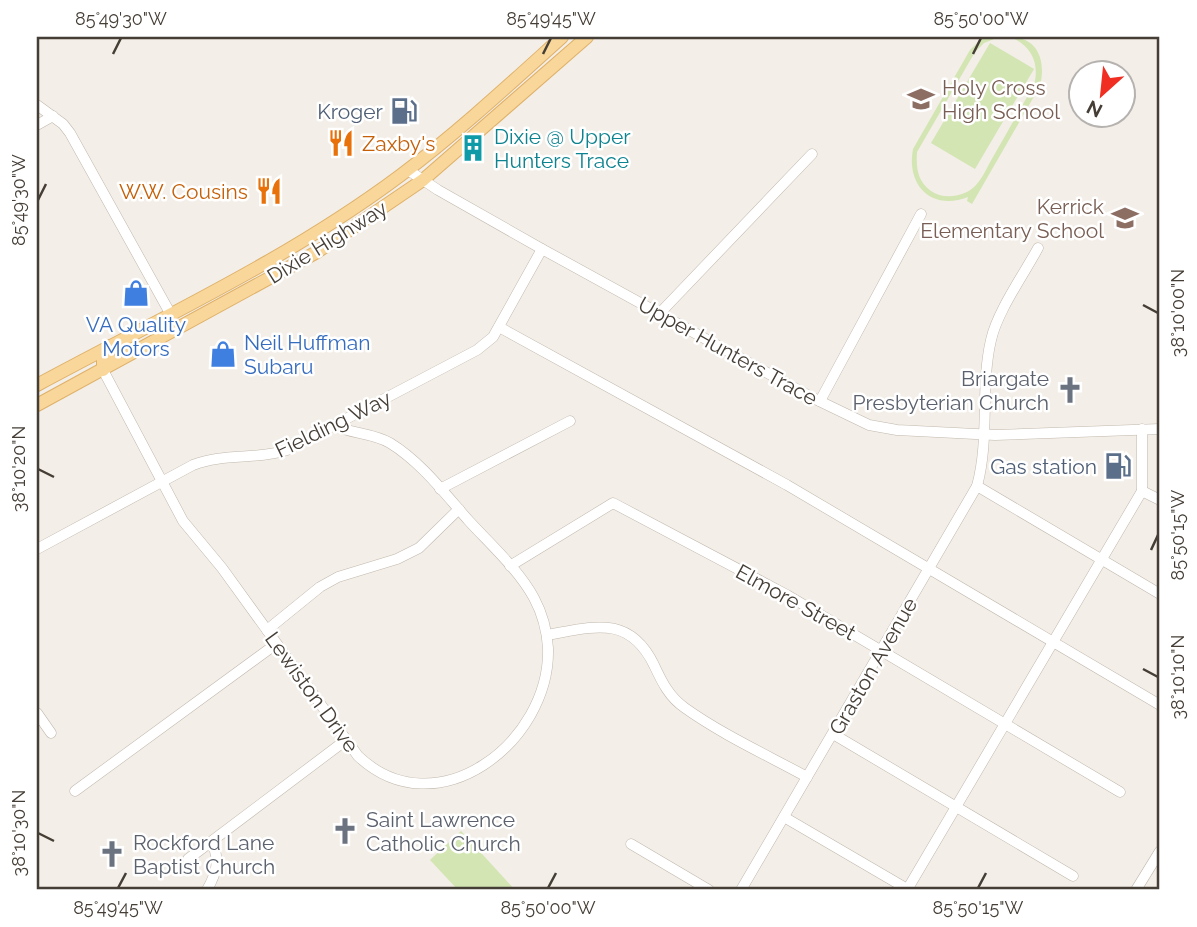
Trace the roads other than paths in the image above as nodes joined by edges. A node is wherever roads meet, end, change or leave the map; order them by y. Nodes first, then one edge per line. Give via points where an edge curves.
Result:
1 (587, 37) edge
2 (555, 38) edge
3 (541, 78) junction
4 (37, 105) edge
5 (53, 116) junction
6 (37, 125) edge
7 (812, 154) dead end
8 (408, 170) junction
9 (424, 180) junction
10 (921, 214) dead end
11 (1038, 248) dead end
12 (542, 249) junction
13 (170, 313) junction
14 (659, 314) junction
15 (499, 327) junction
16 (109, 346) junction
17 (136, 352) junction
18 (103, 370) junction
19 (37, 384) edge
20 (820, 401) junction
21 (37, 405) edge
22 (570, 421) dead end
23 (334, 426) junction
24 (1142, 429) junction
25 (1160, 429) edge
26 (984, 434) junction
27 (161, 482) junction
28 (977, 486) junction
29 (440, 489) junction
30 (1142, 491) junction
31 (1160, 500) edge
32 (459, 509) junction
33 (37, 549) edge
34 (1102, 559) junction
35 (510, 566) junction
36 (930, 569) junction
37 (1160, 594) edge
38 (267, 631) junction
39 (547, 635) junction
40 (1054, 641) junction
41 (276, 643) junction
42 (881, 650) junction
43 (1160, 705) edge
44 (37, 713) edge
45 (1005, 725) junction
46 (51, 733) dead end
47 (833, 734) junction
48 (346, 740) junction
49 (807, 777) junction
50 (75, 791) dead end
51 (1120, 792) dead end
52 (956, 807) junction
53 (784, 817) junction
54 (212, 842) junction
55 (631, 844) dead end
56 (1160, 851) edge
57 (188, 859) dead end
58 (1073, 876) dead end
59 (206, 890) edge
60 (709, 890) edge
61 (741, 890) edge
62 (908, 890) edge
63 (1136, 890) edge

1 - 3 main road, Dixie Highway
2 - 3 main road via 558,57
2 - 8 main road, Dixie Highway
3 - 9 main road, Dixie Highway
4 - 5 street
5 - 6 street
5 - 13 street via 83,154
7 - 14 street
8 - 9 street, Upper Hunters Trace
8 - 13 main road, Dixie Highway via 311,235
9 - 12 street, Upper Hunters Trace
9 - 17 main road, Dixie Highway via 317,252
10 - 20 street
11 - 26 street, Graston Avenue via 992,335
12 - 14 street, Upper Hunters Trace
12 - 15 street, Fielding Way
13 - 16 main road, Dixie Highway
13 - 17 main road via 172,324 141,341
14 - 20 street, Upper Hunters Trace
15 - 23 street, Fielding Way via 477,350
15 - 36 street
16 - 18 main road
16 - 19 main road, Dixie Highway
17 - 18 main road, Dixie Highway
18 - 21 main road, Dixie Highway
18 - 27 street, Lewiston Drive
20 - 26 street, Upper Hunters Trace via 881,428
22 - 29 street
23 - 27 street, Fielding Way via 276,454 213,458
23 - 29 street, Lewiston Drive via 387,441
24 - 25 street, Upper Hunters Trace
24 - 26 street, Upper Hunters Trace
24 - 30 street
26 - 28 street, Graston Avenue
27 - 33 street, Fielding Way
27 - 38 street, Lewiston Drive via 183,521
28 - 34 street
28 - 36 street, Graston Avenue
29 - 32 street, Lewiston Drive
30 - 31 street
30 - 34 street
32 - 35 street, Lewiston Drive
32 - 38 street via 419,548 338,577
34 - 37 street
34 - 40 street
35 - 39 street, Lewiston Drive via 535,600
35 - 42 street, Elmore Street via 613,503
36 - 40 street
36 - 42 street, Graston Avenue
38 - 41 street, Lewiston Drive
39 - 48 street, Lewiston Drive via 547,670 535,707 512,742 480,767 445,780 402,781 368,765
39 - 49 street via 600,627 624,631 642,646 665,688 684,708
40 - 43 street
40 - 45 street
41 - 48 street, Lewiston Drive
41 - 50 street
42 - 45 street, Elmore Street
42 - 47 street, Graston Avenue
44 - 46 street
45 - 51 street, Elmore Street
45 - 52 street
47 - 49 street, Graston Avenue
47 - 52 street
48 - 54 street
49 - 53 street, Graston Avenue
52 - 58 street
52 - 62 street
53 - 61 street, Graston Avenue
53 - 62 street
54 - 57 street
54 - 59 street via 217,869
55 - 60 street
56 - 63 street

